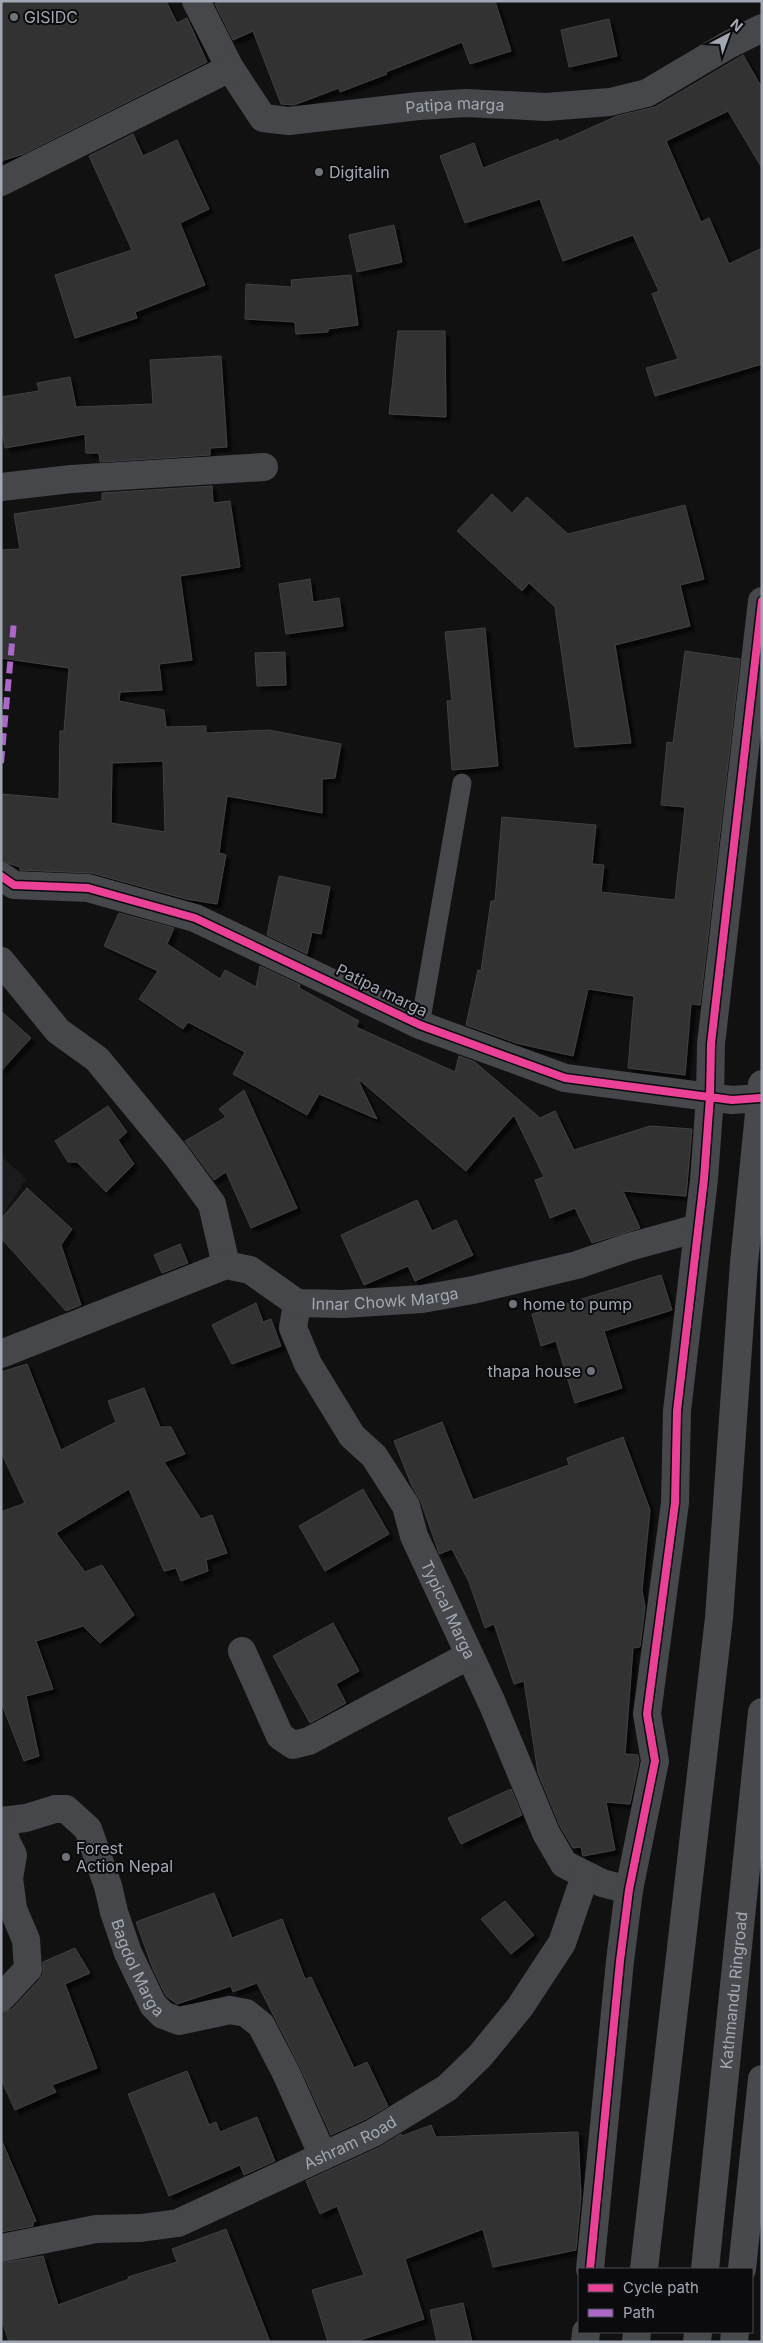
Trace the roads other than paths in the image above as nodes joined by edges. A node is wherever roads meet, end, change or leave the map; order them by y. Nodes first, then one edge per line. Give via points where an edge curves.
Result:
1 (196, 1) edge
2 (762, 28) edge
3 (230, 68) junction
4 (1, 182) edge
5 (264, 467) dead end
6 (1, 487) edge
7 (762, 602) edge
8 (462, 783) dead end
9 (6, 885) edge
10 (1, 961) edge
11 (420, 1025) junction
12 (761, 1091) edge
13 (710, 1098) junction
14 (698, 1228) junction
15 (226, 1265) junction
16 (297, 1303) junction
17 (1, 1354) edge
18 (242, 1651) dead end
19 (468, 1656) junction
20 (762, 1712) edge
21 (1, 1822) edge
22 (585, 1876) junction
23 (630, 1890) junction
24 (1, 1998) edge
25 (762, 2078) edge
26 (323, 2156) junction
27 (1, 2248) edge
28 (590, 2268) edge
29 (644, 2268) edge
30 (705, 2268) edge
31 (742, 2268) edge

1 - 3 street, Patipa marga
2 - 3 street, Patipa marga via 647,93 610,102 556,107 457,104 289,121 263,118
3 - 4 street
5 - 6 street via 71,479
7 - 13 street via 711,1044
8 - 11 lane
9 - 11 street, Patipa marga via 88,888 195,918
10 - 15 street via 58,1031 96,1059 177,1156 212,1204
11 - 13 street, Patipa marga via 565,1078
12 - 13 street, Patipa marga via 732,1100
12 - 29 main road via 744,1263 719,1618
13 - 14 street
14 - 16 street, Innar Chowk Marga via 578,1265 473,1290 422,1299
14 - 23 street via 677,1411 675,1503 647,1714 655,1761
15 - 16 street, Innar Chowk Marga via 250,1270
15 - 17 street
16 - 19 street, Typical Marga via 293,1328 308,1364 352,1436 374,1456 406,1506 414,1536
18 - 19 street via 280,1736 293,1745 309,1741
19 - 22 street, Typical Marga via 492,1702 546,1833 564,1864
20 - 30 highway, Kathmandu Ringroad
21 - 24 street via 14,1855 9,1878 12,1901 26,1940 28,1969
21 - 26 street, Bagdol Marga via 66,1809 88,1829 128,1953 153,2005 163,2015 179,2021 230,2010 246,2013 261,2024
22 - 23 street, Typical Marga
22 - 26 street, Ashram Road via 562,1944 520,2007 480,2056 446,2088 373,2133
23 - 28 street via 603,2121
25 - 31 highway
26 - 27 street, Ashram Road via 178,2223 141,2228 96,2228

